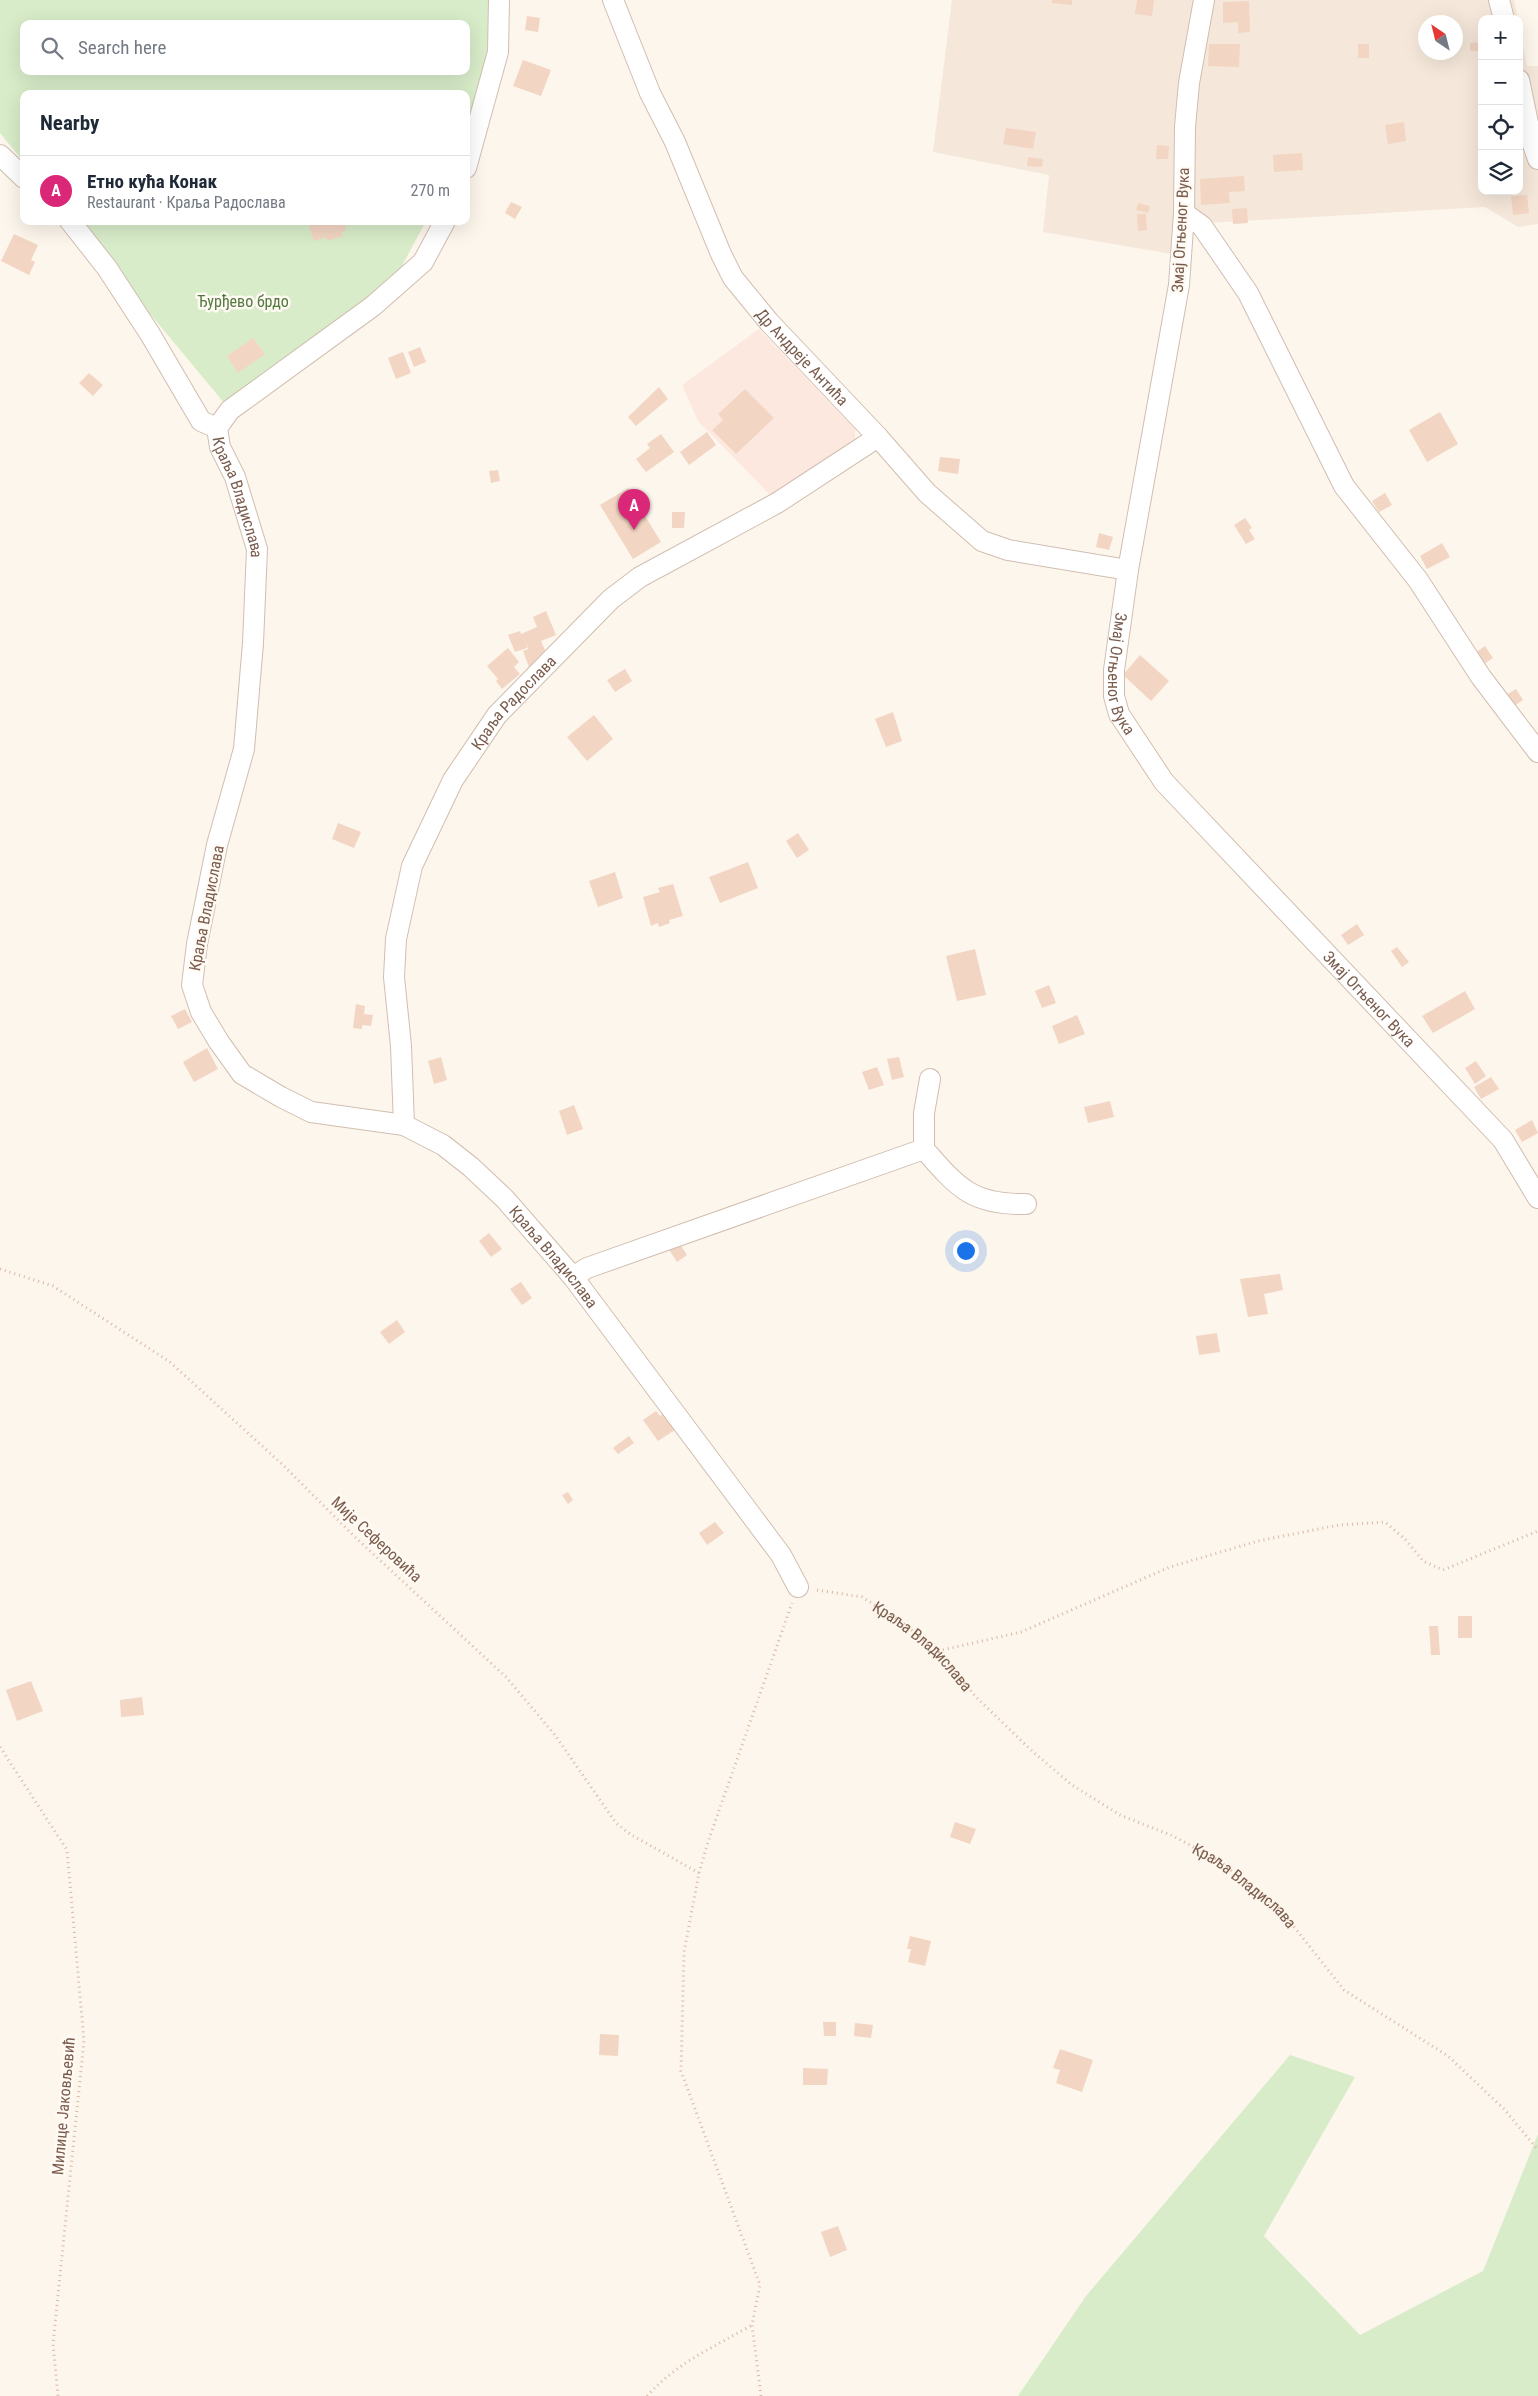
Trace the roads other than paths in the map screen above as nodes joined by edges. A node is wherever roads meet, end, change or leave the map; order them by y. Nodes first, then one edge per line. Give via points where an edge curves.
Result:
1 (499, 0) edge
2 (613, 0) edge
3 (1204, 0) edge
4 (1499, 0) edge
5 (1503, 15) edge
6 (1523, 99) edge
7 (470, 154) edge
8 (0, 155) edge
9 (1538, 159) edge
10 (20, 174) edge
11 (1184, 213) junction
12 (73, 225) edge
13 (443, 225) edge
14 (217, 428) junction
15 (878, 436) junction
16 (1128, 570) junction
17 (1538, 752) edge
18 (930, 1079) dead end
19 (404, 1125) junction
20 (924, 1149) junction
21 (1538, 1198) edge
22 (1026, 1204) dead end
23 (573, 1276) junction
24 (798, 1587) road end

1 - 7 street via 498,52
2 - 15 street, Др Андреје Антића via 650,93 675,142 733,278 769,322
3 - 11 street, Змај Огњеног Вука via 1189,83
4 - 5 street
6 - 9 street
8 - 10 street
11 - 16 street, Змај Огњеног Вука via 1179,285
11 - 17 street via 1202,226 1248,293 1344,486 1418,580 1481,678
12 - 14 street via 107,268 201,421
13 - 14 street, Краља Владислава via 423,262 373,306 230,410
14 - 19 street, Краља Владислава via 220,447 235,477 257,549 253,643 244,750 217,845 192,986 201,1012 242,1074 311,1112
15 - 16 street, Др Андреје Антића via 927,493 982,541 1008,550
15 - 19 street, Краља Радослава via 777,503 640,577 611,599 498,715 453,780 412,866 396,939 394,977
16 - 21 street, Змај Огњеног Вука via 1114,670 1115,701 1126,726 1164,782 1503,1140
18 - 20 street via 924,1113
19 - 23 street, Краља Владислава via 443,1145 471,1167 505,1199
20 - 22 street via 952,1181 984,1201
20 - 23 street via 587,1268
23 - 24 street, Краља Владислава via 781,1555

